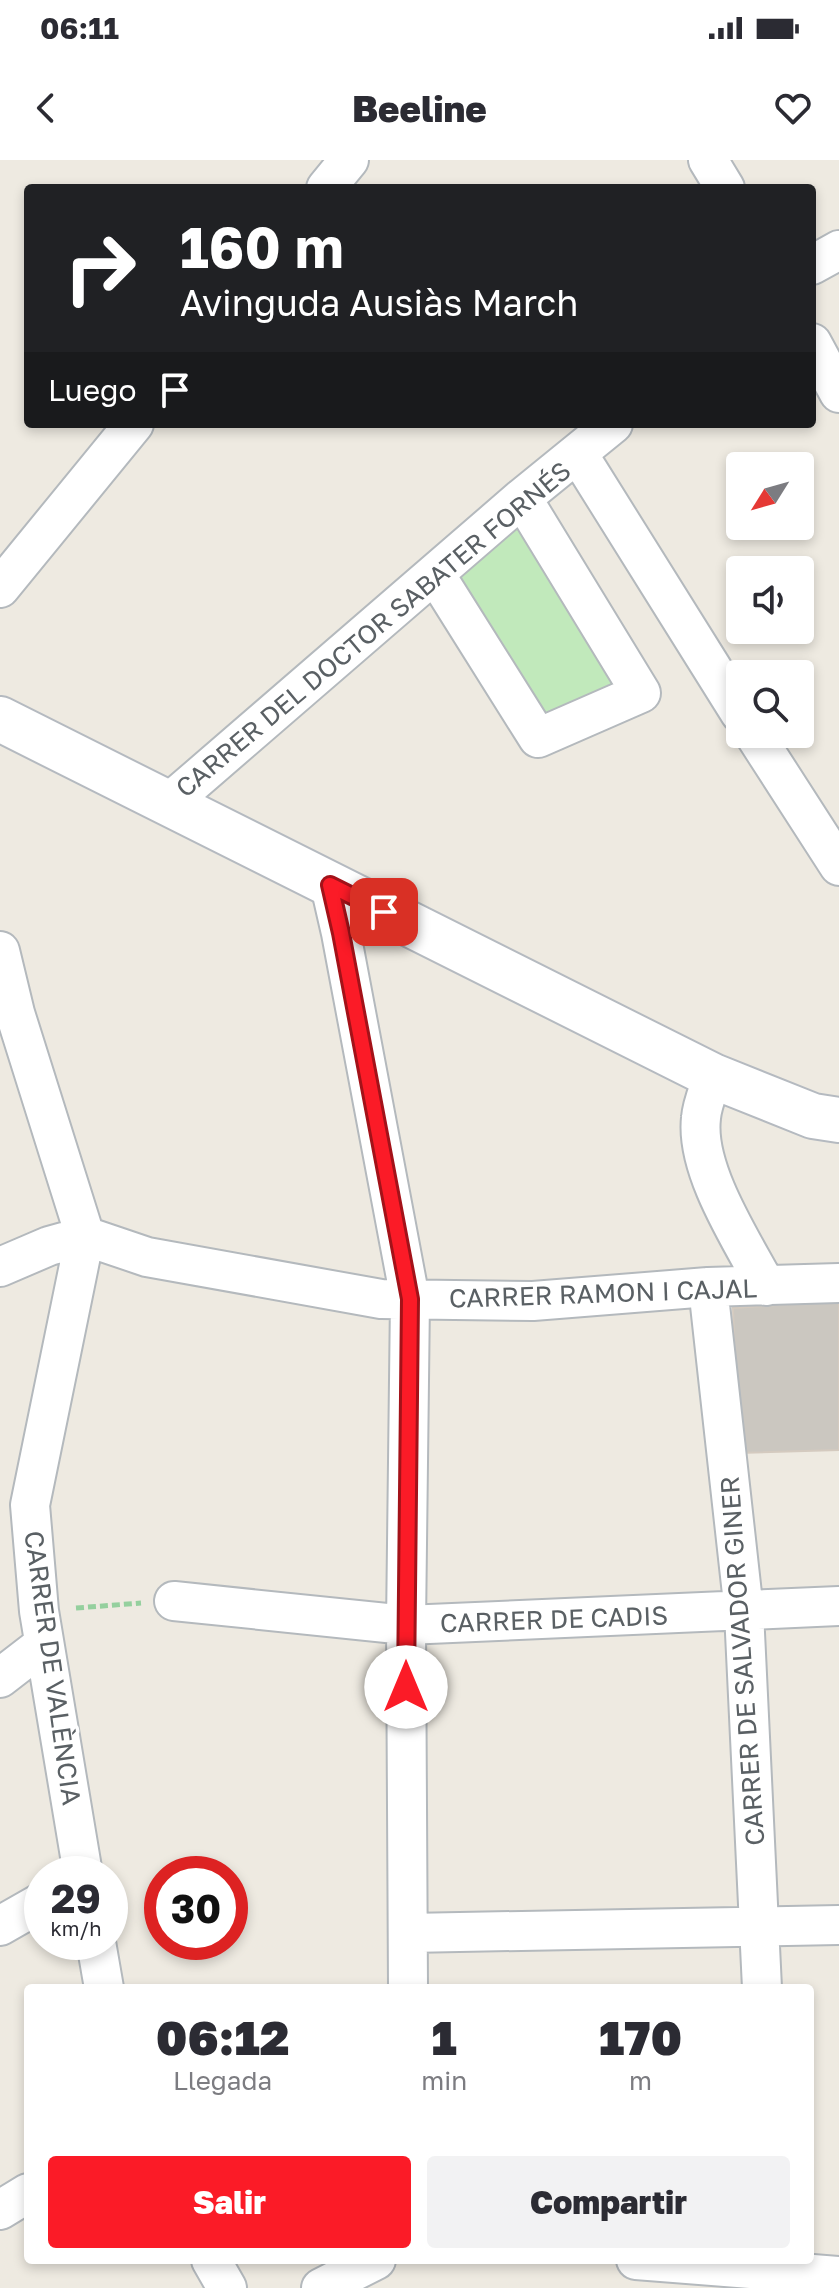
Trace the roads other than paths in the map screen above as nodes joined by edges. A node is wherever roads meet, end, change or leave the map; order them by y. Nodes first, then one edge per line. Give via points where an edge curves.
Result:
1 (349, 160) edge
2 (708, 160) edge
3 (329, 184) edge
4 (723, 184) edge
5 (839, 250) edge
6 (816, 263) edge
7 (816, 350) edge
8 (839, 393) edge
9 (131, 428) edge
10 (608, 428) edge
11 (578, 454) junction
12 (522, 498) junction
13 (435, 574) junction
14 (0, 588) edge
15 (726, 691) edge
16 (0, 719) edge
17 (763, 748) edge
18 (169, 803) junction
19 (839, 866) edge
20 (330, 885) junction
21 (0, 951) edge
22 (713, 1076) junction
23 (839, 1120) edge
24 (85, 1236) junction
25 (0, 1267) edge
26 (839, 1283) edge
27 (766, 1286) junction
28 (708, 1287) junction
29 (410, 1299) junction
30 (174, 1601) road end
31 (839, 1606) edge
32 (744, 1612) junction
33 (406, 1625) junction
34 (42, 1628) junction
35 (0, 1678) edge
36 (80, 1856) edge
37 (24, 1912) edge
38 (839, 1925) edge
39 (0, 1926) edge
40 (759, 1929) junction
41 (409, 1933) junction
42 (99, 1960) edge
43 (103, 1984) edge
44 (408, 1984) edge
45 (762, 1984) edge
46 (24, 2195) edge
47 (0, 2210) edge
48 (213, 2264) edge
49 (368, 2264) edge
50 (747, 2264) edge
51 (775, 2265) edge
52 (839, 2276) edge
53 (227, 2288) edge
54 (321, 2288) edge

1 - 3 street
2 - 4 street
5 - 6 street
7 - 8 street
9 - 14 street
10 - 11 street, CARRER DEL DOCTOR SABATER FORNÉS
11 - 12 street, CARRER DEL DOCTOR SABATER FORNÉS
11 - 15 street
12 - 13 street, CARRER DEL DOCTOR SABATER FORNÉS
12 - 13 street via 641,693 538,738
13 - 18 street, CARRER DEL DOCTOR SABATER FORNÉS
16 - 18 street
17 - 19 street
18 - 20 street
20 - 22 street
20 - 29 street
21 - 24 street, CARRER DE VALÈNCIA
22 - 23 street via 813,1116
22 - 27 street via 701,1119 705,1162
24 - 25 street
24 - 29 street, CARRER RAMON I CAJAL via 147,1257 381,1299
24 - 34 street, CARRER DE VALÈNCIA via 30,1505
26 - 27 street, CARRER RAMON I CAJAL
27 - 28 street, CARRER RAMON I CAJAL
28 - 29 street, CARRER RAMON I CAJAL via 533,1301
28 - 32 street, CARRER DE SALVADOR GINER
29 - 33 street
30 - 33 street, CARRER DE CADIS
31 - 32 street, CARRER DE CADIS
32 - 33 street, CARRER DE CADIS
32 - 40 street, CARRER DE SALVADOR GINER
33 - 41 street
34 - 35 street
34 - 36 street, CARRER DE VALÈNCIA
37 - 39 street
38 - 40 street
40 - 41 street
40 - 45 street, CARRER DE SALVADOR GINER
41 - 44 street
42 - 43 street
46 - 47 street
48 - 53 street
49 - 54 street
50 - 51 street
51 - 52 street

